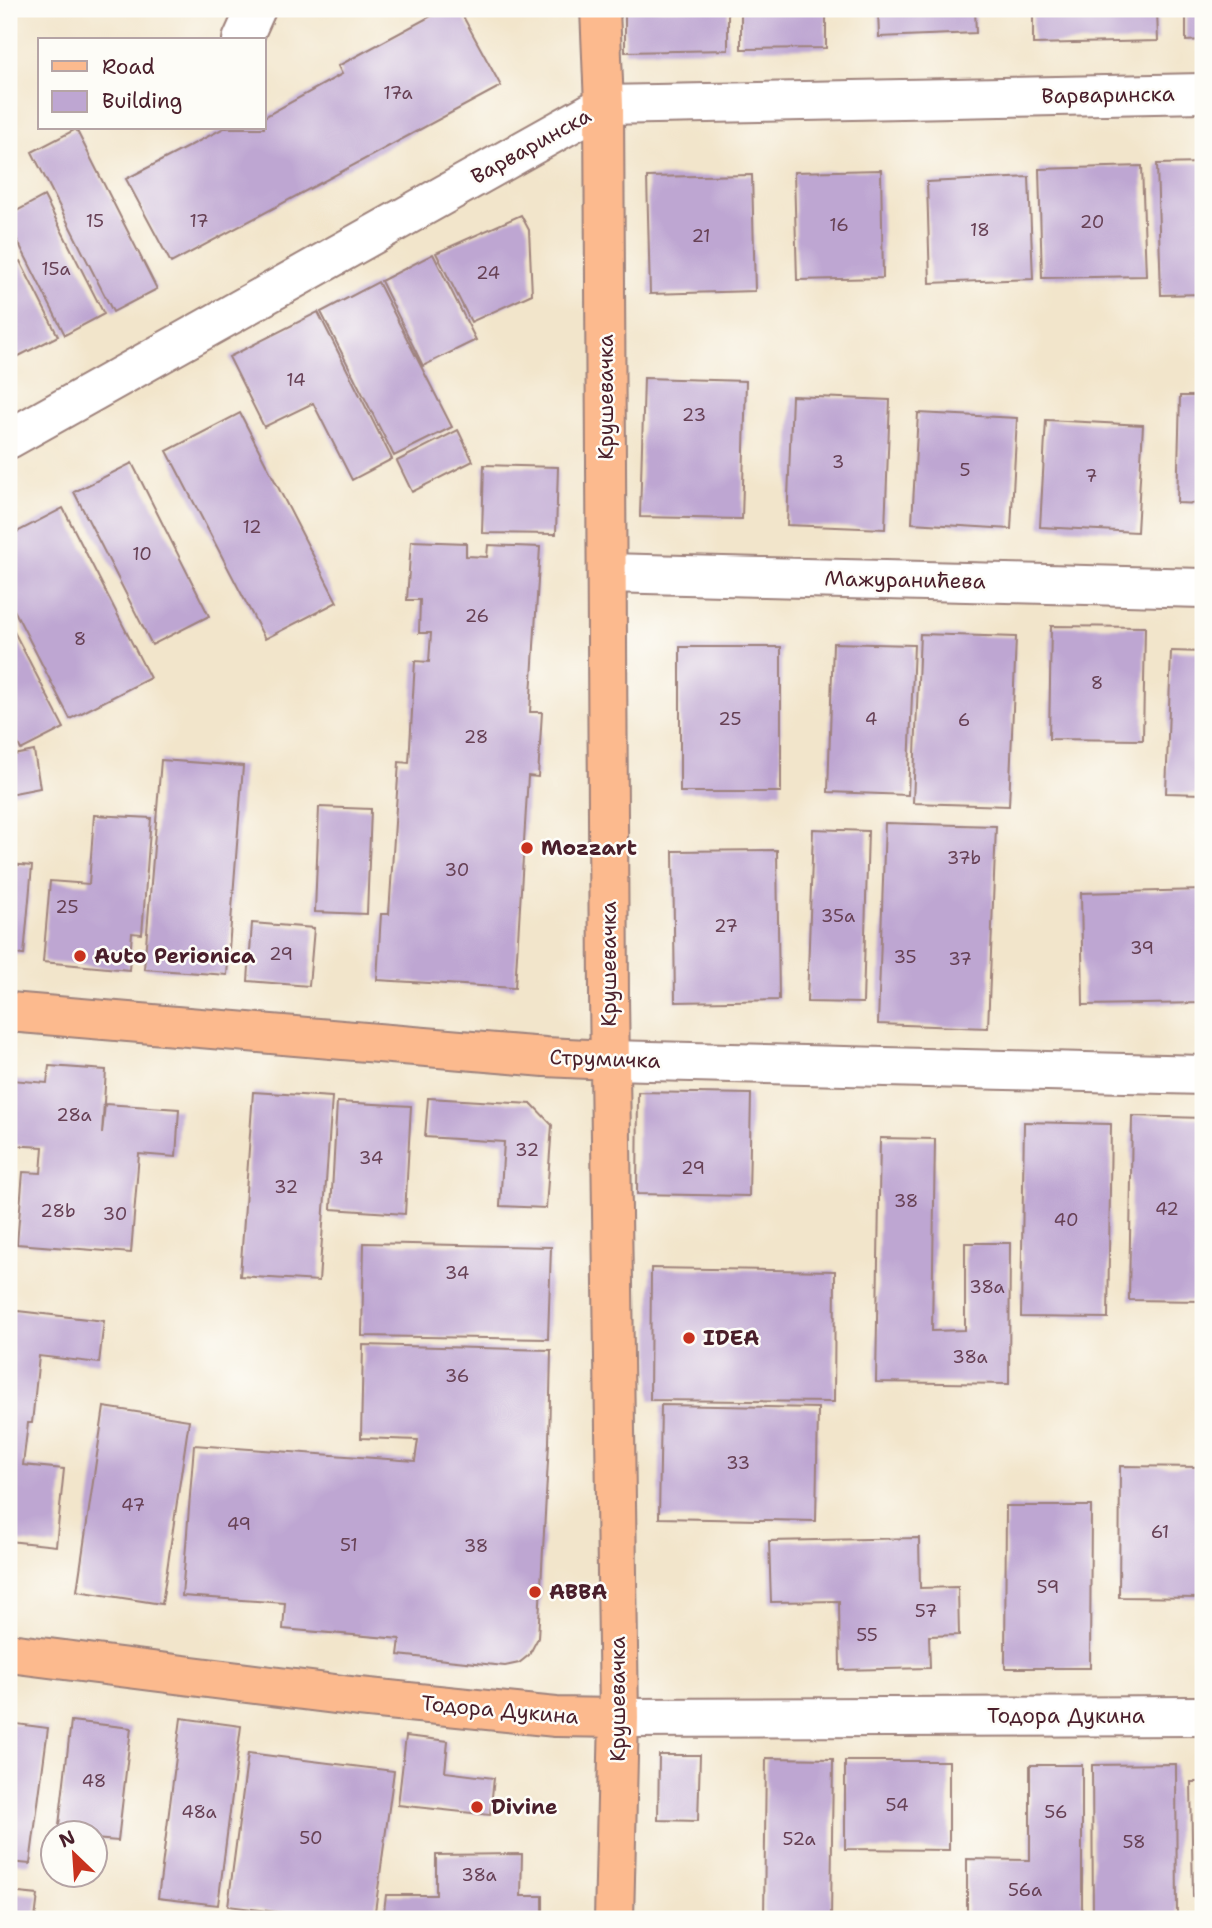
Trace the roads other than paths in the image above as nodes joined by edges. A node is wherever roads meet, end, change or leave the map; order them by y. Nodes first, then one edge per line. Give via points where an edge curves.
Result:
1 (256, 9) edge
2 (600, 9) edge
3 (244, 38) edge
4 (1203, 93) edge
5 (604, 105) junction
6 (9, 439) edge
7 (607, 573) junction
8 (1203, 588) edge
9 (9, 1012) edge
10 (610, 1060) junction
11 (1203, 1075) edge
12 (9, 1653) edge
13 (1203, 1716) edge
14 (619, 1718) junction
15 (614, 1919) edge

1 - 3 street
2 - 5 main road, Крушевачка
4 - 5 street, Варваринска
5 - 6 street, Варваринска
5 - 7 main road, Крушевачка
7 - 8 street, Мажуранићева
7 - 10 main road, Крушевачка
9 - 10 main road, Струмичка
10 - 11 street, Струмичка
10 - 14 main road, Крушевачка
12 - 14 main road, Тодора Дукина via 359,1697 556,1717
13 - 14 street, Тодора Дукина
14 - 15 main road, Крушевачка

